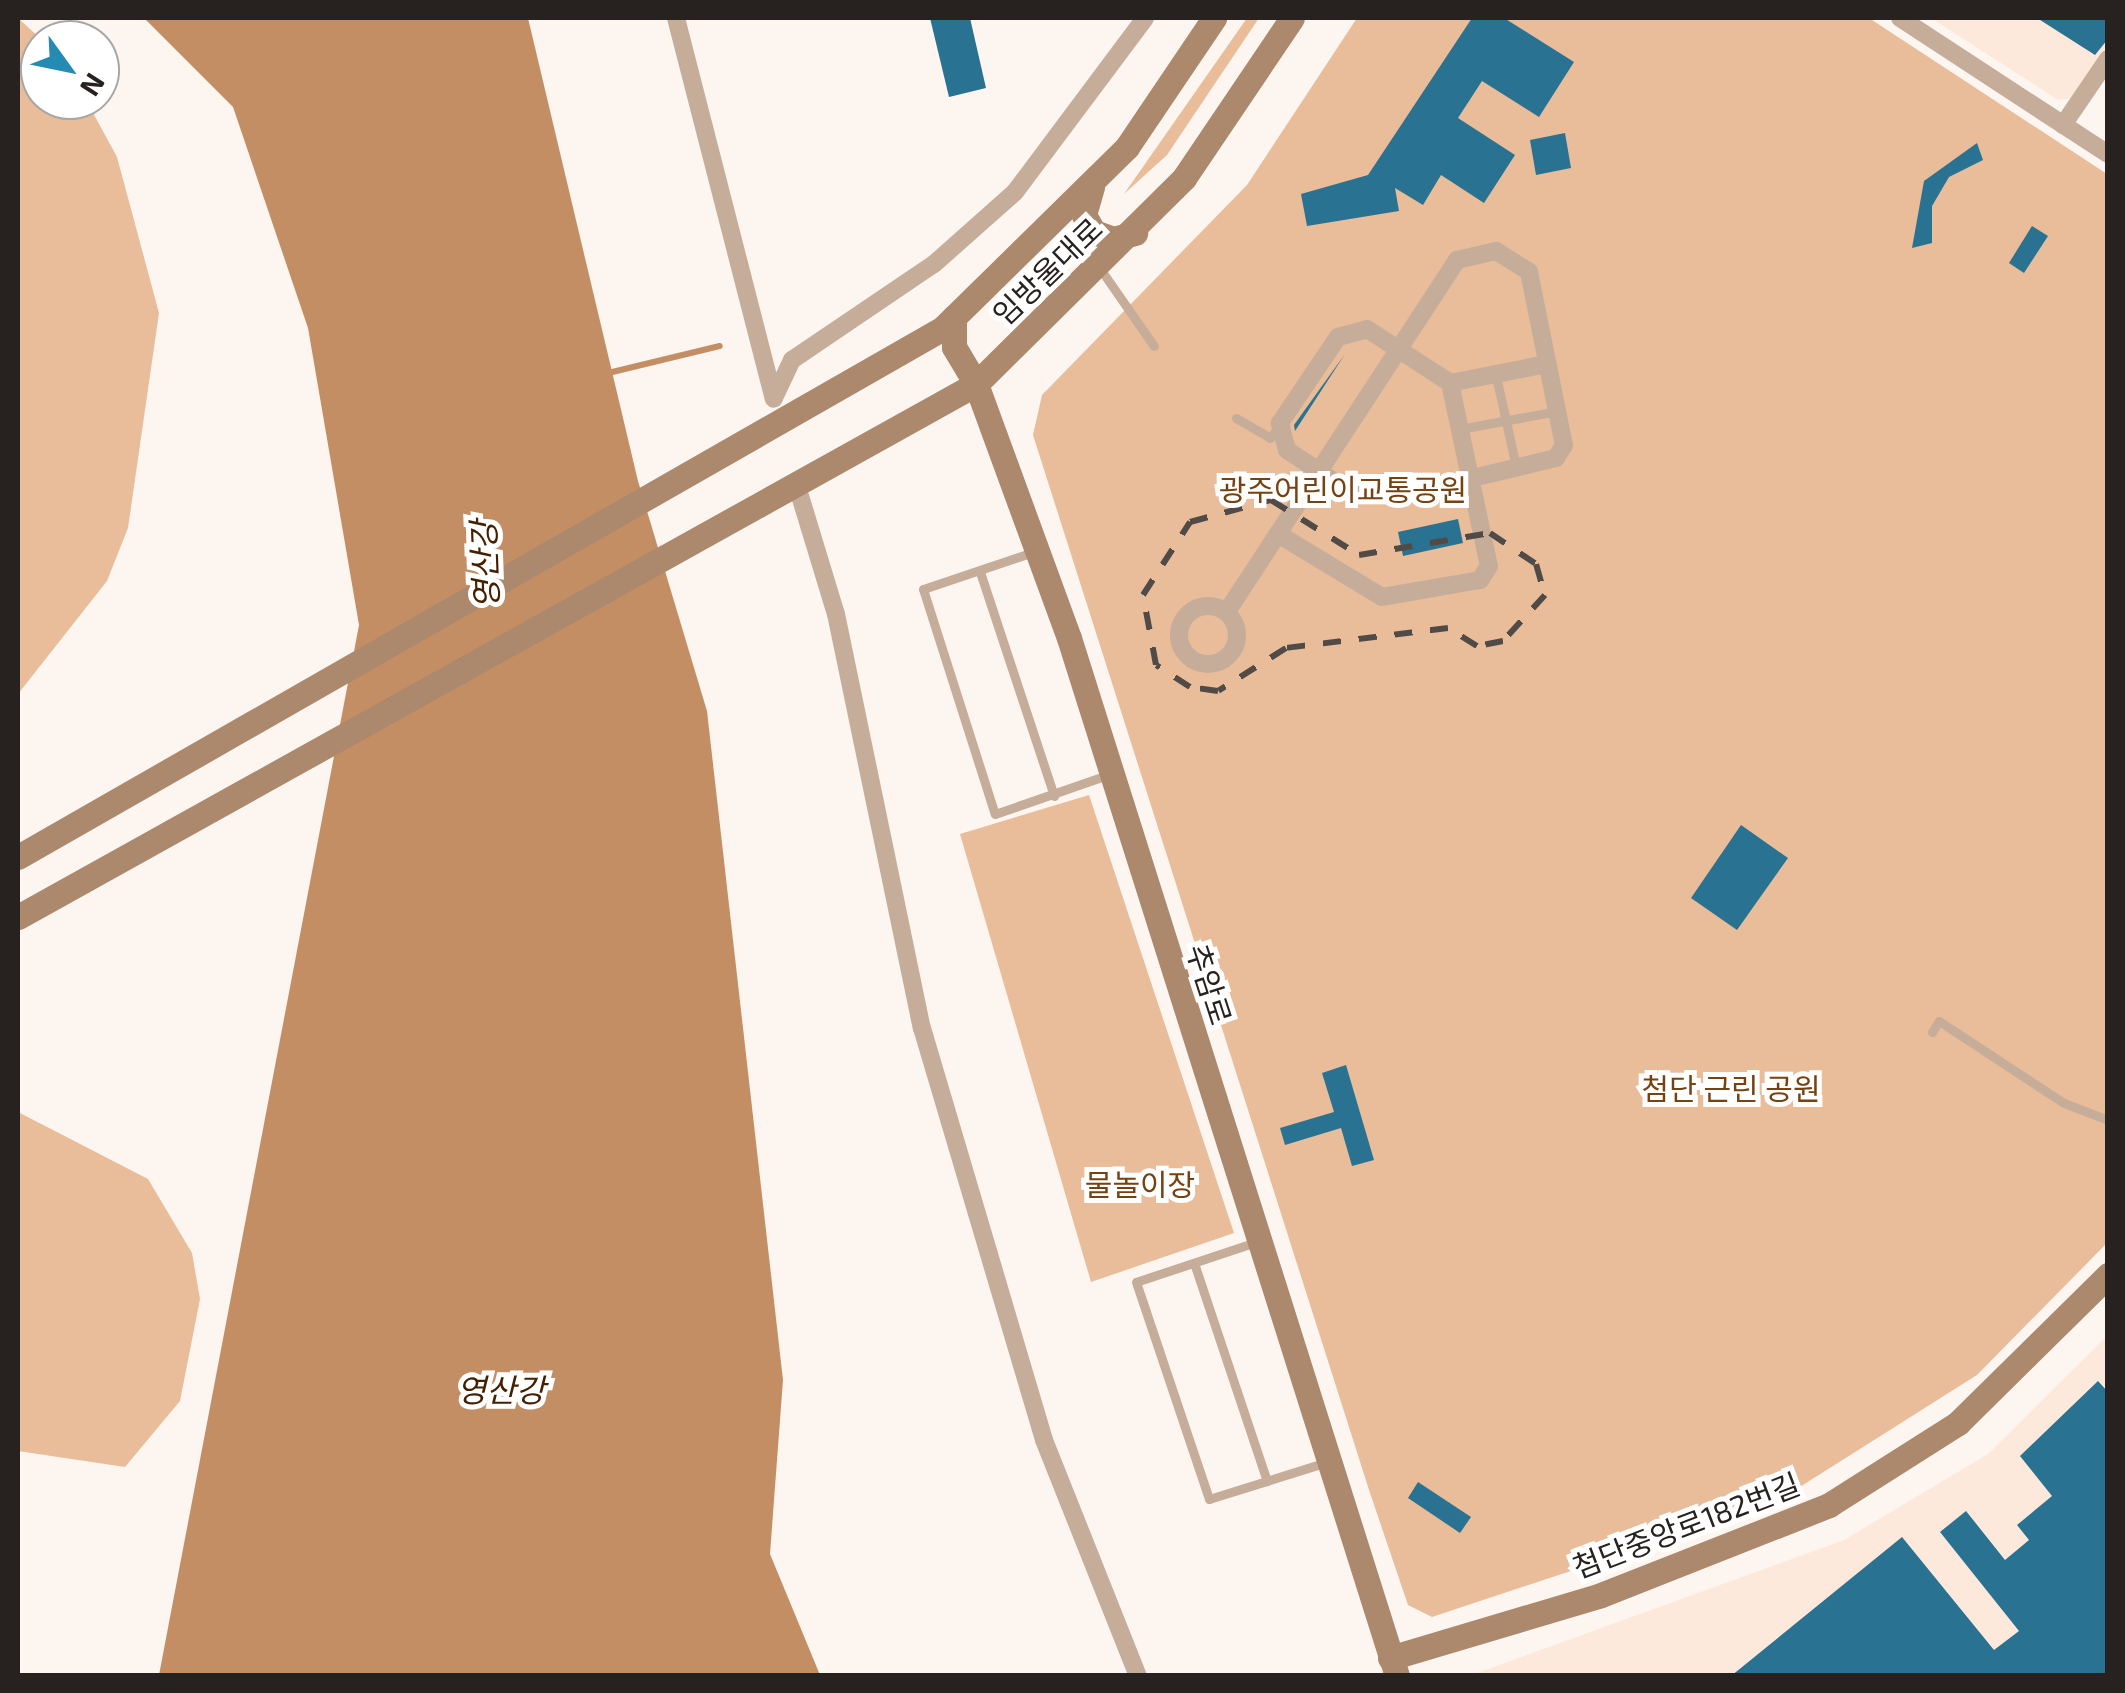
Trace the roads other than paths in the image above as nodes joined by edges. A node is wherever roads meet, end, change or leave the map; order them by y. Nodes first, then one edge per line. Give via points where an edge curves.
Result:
1 (676, 18) edge
2 (1145, 18) edge
3 (1214, 18) edge
4 (1292, 18) edge
5 (1900, 18) edge
6 (2108, 59) edge
7 (2062, 125) junction
8 (2108, 154) edge
9 (1092, 187) junction
10 (1140, 228) junction
11 (1100, 267) junction
12 (954, 317) junction
13 (1154, 346) dead end
14 (1398, 350) junction
15 (1548, 364) junction
16 (1496, 376) junction
17 (1450, 383) junction
18 (976, 384) junction
19 (774, 398) junction
20 (1557, 410) junction
21 (1236, 418) dead end
22 (1507, 420) junction
23 (1280, 423) junction
24 (780, 424) junction
25 (1460, 429) junction
26 (1516, 467) junction
27 (1319, 471) junction
28 (1471, 476) junction
29 (787, 491) junction
30 (1278, 534) junction
31 (1039, 550) junction
32 (980, 572) junction
33 (1228, 610) dead end
34 (1110, 774) junction
35 (1054, 796) junction
36 (18, 857) edge
37 (18, 917) edge
38 (1932, 1032) dead end
39 (2108, 1120) edge
40 (1259, 1241) junction
41 (1194, 1263) junction
42 (2108, 1274) edge
43 (1331, 1460) junction
44 (1267, 1481) junction
45 (1394, 1667) edge
46 (1138, 1676) edge

1 - 19 street
2 - 19 street via 1015,192 934,264 792,360
3 - 9 main road, 임방울대로
4 - 10 main road, 임방울대로
5 - 7 street
6 - 7 street
7 - 8 street
9 - 10 main road via 1083,204 1094,232 1124,238
9 - 12 main road, 임방울대로
10 - 11 main road, 임방울대로
11 - 13 lane
11 - 18 main road, 임방울대로
12 - 18 main road, 추암로 via 954,347
12 - 24 main road, 임방울대로
14 - 15 street via 1457,260 1496,250 1529,272
14 - 17 street
14 - 23 street via 1367,329 1338,337
14 - 27 street
15 - 16 street
15 - 20 street
16 - 17 street
16 - 22 lane
17 - 25 street
18 - 29 main road, 임방울대로
18 - 31 main road, 추암로
19 - 24 street
20 - 22 lane
20 - 26 street via 1564,445 1556,458
21 - 23 lane via 1270,438
22 - 25 lane
22 - 26 lane
23 - 27 street via 1286,450
24 - 36 main road, 임방울대로
25 - 28 street
26 - 28 street
27 - 28 street via 1344,489 1414,492
27 - 30 street
28 - 30 street via 1489,566 1480,580 1382,597
29 - 37 main road, 임방울대로
29 - 46 street via 836,614 922,1028 1044,1440
30 - 33 street
31 - 32 lane
31 - 34 main road, 추암로
32 - 35 lane
32 - 35 lane via 922,589 995,814
34 - 35 lane
34 - 40 main road, 추암로
38 - 39 lane via 1940,1021 2064,1104
40 - 41 lane
40 - 43 main road, 추암로
41 - 44 lane
41 - 44 lane via 1136,1282 1210,1499
42 - 45 main road, 첨단중앙로182번길 via 1958,1423 1829,1505 1618,1590
43 - 44 lane
43 - 45 main road, 추암로

